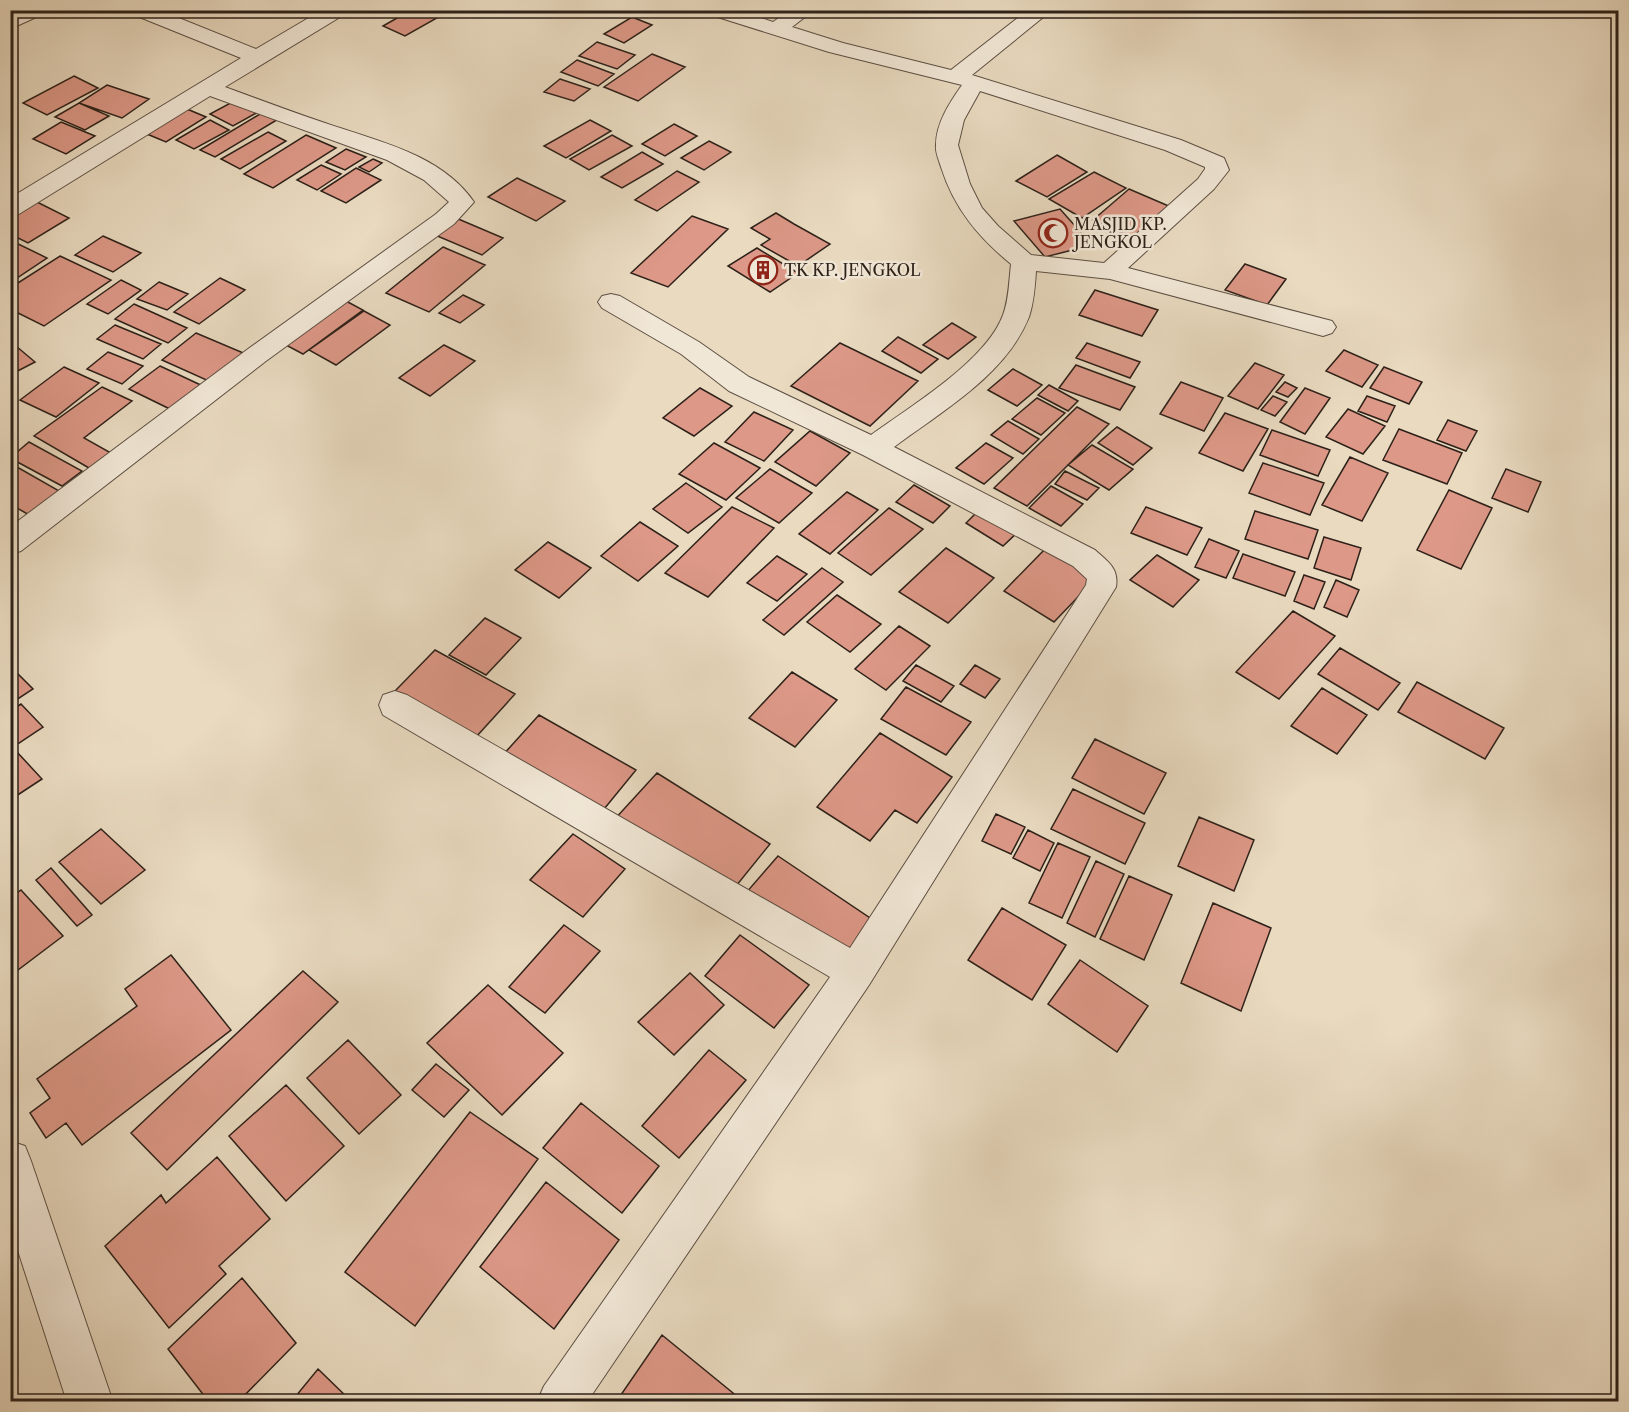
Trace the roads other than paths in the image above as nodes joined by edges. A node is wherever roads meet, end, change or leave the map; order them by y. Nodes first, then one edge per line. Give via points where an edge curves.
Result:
1 (36, 10) edge
2 (139, 10) edge
3 (338, 10) edge
4 (715, 10) edge
5 (804, 10) edge
6 (1011, 10) edge
7 (1038, 14) edge
8 (10, 23) edge
9 (776, 29) junction
10 (256, 57) junction
11 (966, 79) junction
12 (208, 88) junction
13 (10, 209) edge
14 (1024, 262) junction
15 (1110, 271) junction
16 (611, 302) dead end
17 (1323, 327) dead end
18 (873, 448) junction
19 (10, 543) edge
20 (395, 705) dead end
21 (856, 972) junction
22 (10, 1161) edge
23 (90, 1401) edge
24 (560, 1401) edge

1 - 8 street
2 - 10 street
3 - 10 street
4 - 9 street
5 - 9 street
6 - 7 street
7 - 11 street
9 - 11 street via 836,48
10 - 12 street
11 - 14 street via 947,145 957,186 971,212
11 - 15 street via 1173,145 1216,163 1217,170 1206,184
12 - 13 street
12 - 19 street via 387,151 439,178 462,202 445,219 257,355
14 - 15 street
14 - 18 street via 1016,318 1004,339 975,370
15 - 17 street
16 - 18 street via 690,348 739,384
18 - 21 street via 1084,558 1103,575 1101,587
20 - 21 street
21 - 24 street
22 - 23 street

